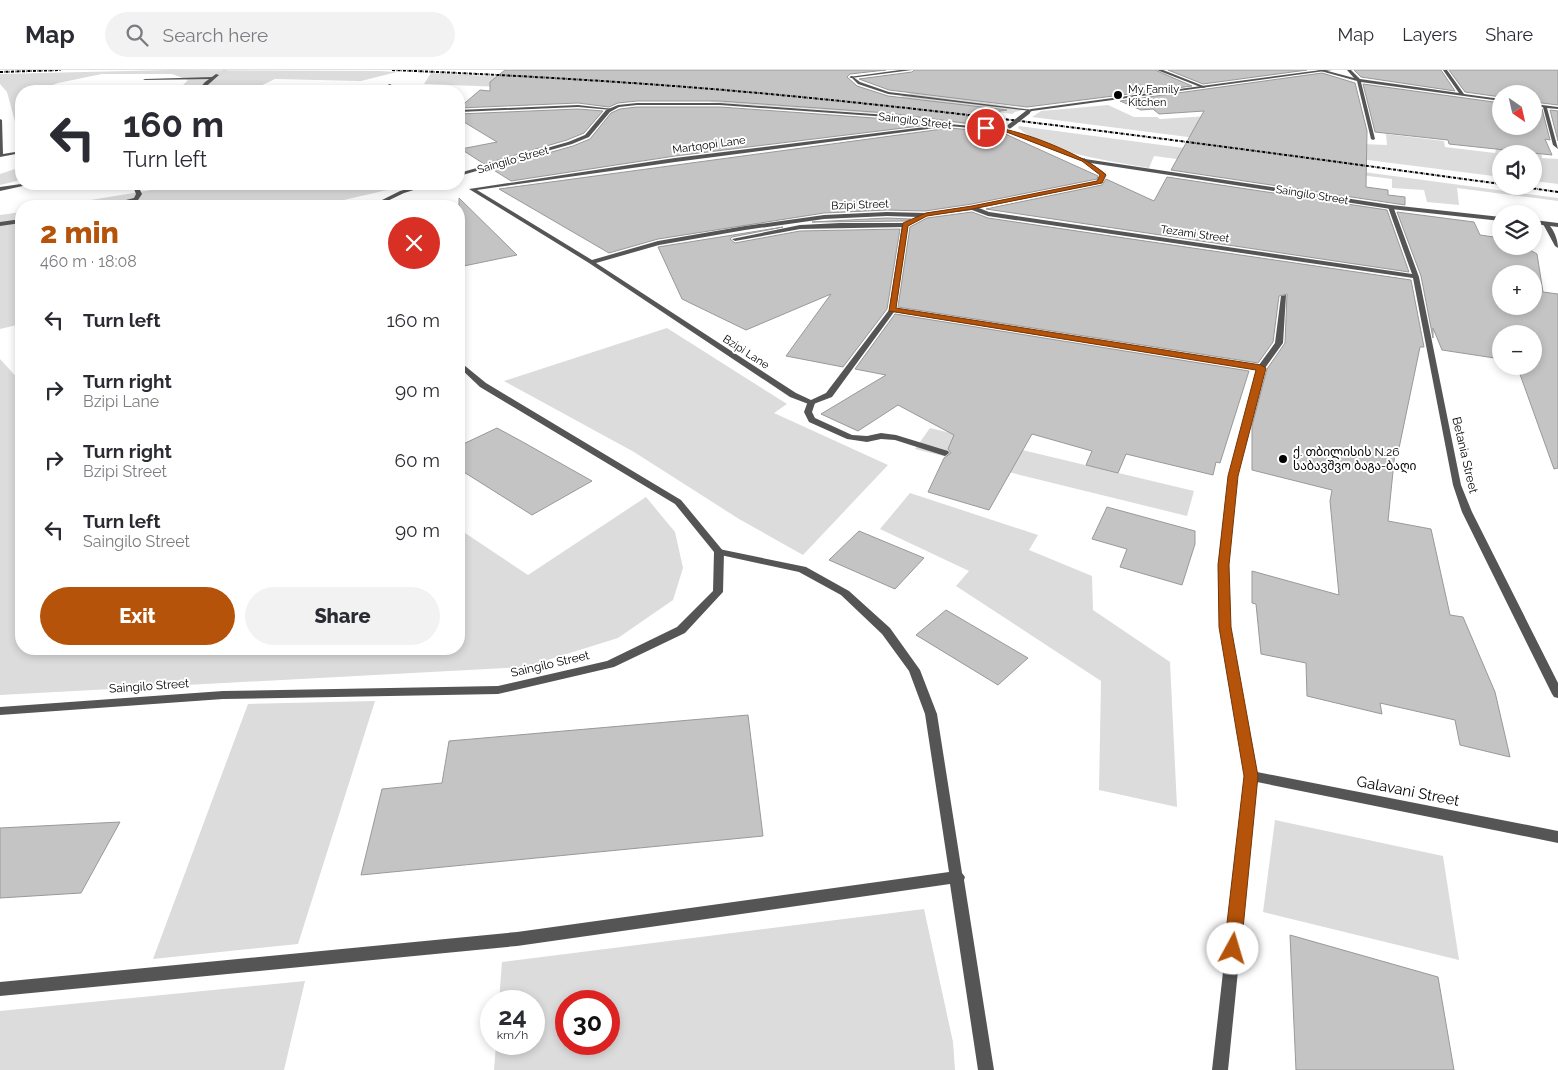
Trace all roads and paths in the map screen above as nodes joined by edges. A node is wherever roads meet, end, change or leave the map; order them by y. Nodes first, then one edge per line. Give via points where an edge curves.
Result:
1 (910, 70) edge
2 (1159, 70) edge
3 (1320, 70) edge
4 (1330, 70) edge
5 (1350, 70) edge
6 (1445, 70) edge
7 (217, 74) dead end
8 (213, 78) junction
9 (146, 80) dead end
10 (1359, 80) junction
11 (204, 85) edge
12 (1204, 87) junction
13 (1463, 95) junction
14 (1492, 99) edge
15 (1542, 106) edge
16 (1545, 107) junction
17 (1558, 108) edge
18 (612, 109) junction
19 (1029, 111) junction
20 (465, 112) edge
21 (0, 120) edge
22 (949, 125) junction
23 (1007, 128) junction
24 (1373, 139) dead end
25 (0, 145) edge
26 (1558, 148) edge
27 (15, 153) edge
28 (0, 156) edge
29 (1084, 160) junction
30 (465, 173) edge
31 (15, 186) edge
32 (0, 189) edge
33 (472, 189) joint
34 (137, 190) edge
35 (409, 190) edge
36 (132, 200) edge
37 (385, 200) edge
38 (1391, 207) junction
39 (972, 208) junction
40 (926, 214) junction
41 (1492, 218) edge
42 (15, 222) edge
43 (1542, 223) edge
44 (0, 224) edge
45 (1546, 224) junction
46 (905, 225) junction
47 (1558, 225) edge
48 (735, 239) dead end
49 (1558, 246) edge
50 (591, 262) junction
51 (1416, 277) junction
52 (1284, 296) dead end
53 (892, 310) junction
54 (465, 368) edge
55 (1261, 368) junction
56 (810, 403) junction
57 (945, 453) dead end
58 (719, 552) junction
59 (1558, 694) edge
60 (0, 711) edge
61 (1251, 776) junction
62 (1558, 837) edge
63 (958, 877) junction
64 (0, 989) edge
65 (986, 1070) edge
66 (1220, 1070) edge

1 - 19 street via 851,77 888,93
2 - 12 street
3 - 4 street
3 - 10 street
3 - 12 street
5 - 10 street
6 - 13 street
7 - 8 street
8 - 9 street
8 - 11 street
10 - 13 street
10 - 24 street
12 - 19 street
13 - 14 street
15 - 16 street
16 - 17 street
16 - 26 street
18 - 20 street via 578,106
18 - 22 street, Saingilo Street via 637,104 720,104 888,116
18 - 30 street, Saingilo Street via 587,136
19 - 23 street, bridge
21 - 25 street
22 - 23 street, Saingilo Street
22 - 33 street, Martqopi Lane
23 - 29 street, Saingilo Street
25 - 28 street
27 - 28 street
29 - 38 street, Saingilo Street
29 - 39 street, Bzipi Street via 1104,175 1100,182
31 - 32 street
33 - 50 street, Bzipi Lane
34 - 36 street via 139,194
35 - 37 street
38 - 41 street, Saingilo Street
38 - 51 street, Betania Street
39 - 40 street, Bzipi Street
39 - 51 street, Tezami Street via 988,214
40 - 46 street
40 - 50 street, Bzipi Street via 805,220 658,243
42 - 44 street
43 - 45 street
45 - 47 street
45 - 49 street
46 - 48 street via 800,228
46 - 53 street
50 - 56 street, Bzipi Lane
51 - 59 street, Betania Street via 1457,485
52 - 55 street via 1279,343
53 - 55 street
53 - 56 street via 829,395
54 - 58 street via 483,385 678,502
55 - 61 street via 1233,476 1223,565 1225,627
56 - 57 street via 808,412 812,420 850,437 896,438
58 - 60 street, Saingilo Street via 718,592 681,630 610,664 498,690 223,695
58 - 63 street via 802,569 845,592 886,631 914,670 931,714
61 - 62 street, Galavani Street
61 - 66 street
63 - 64 street via 517,939
63 - 65 street

